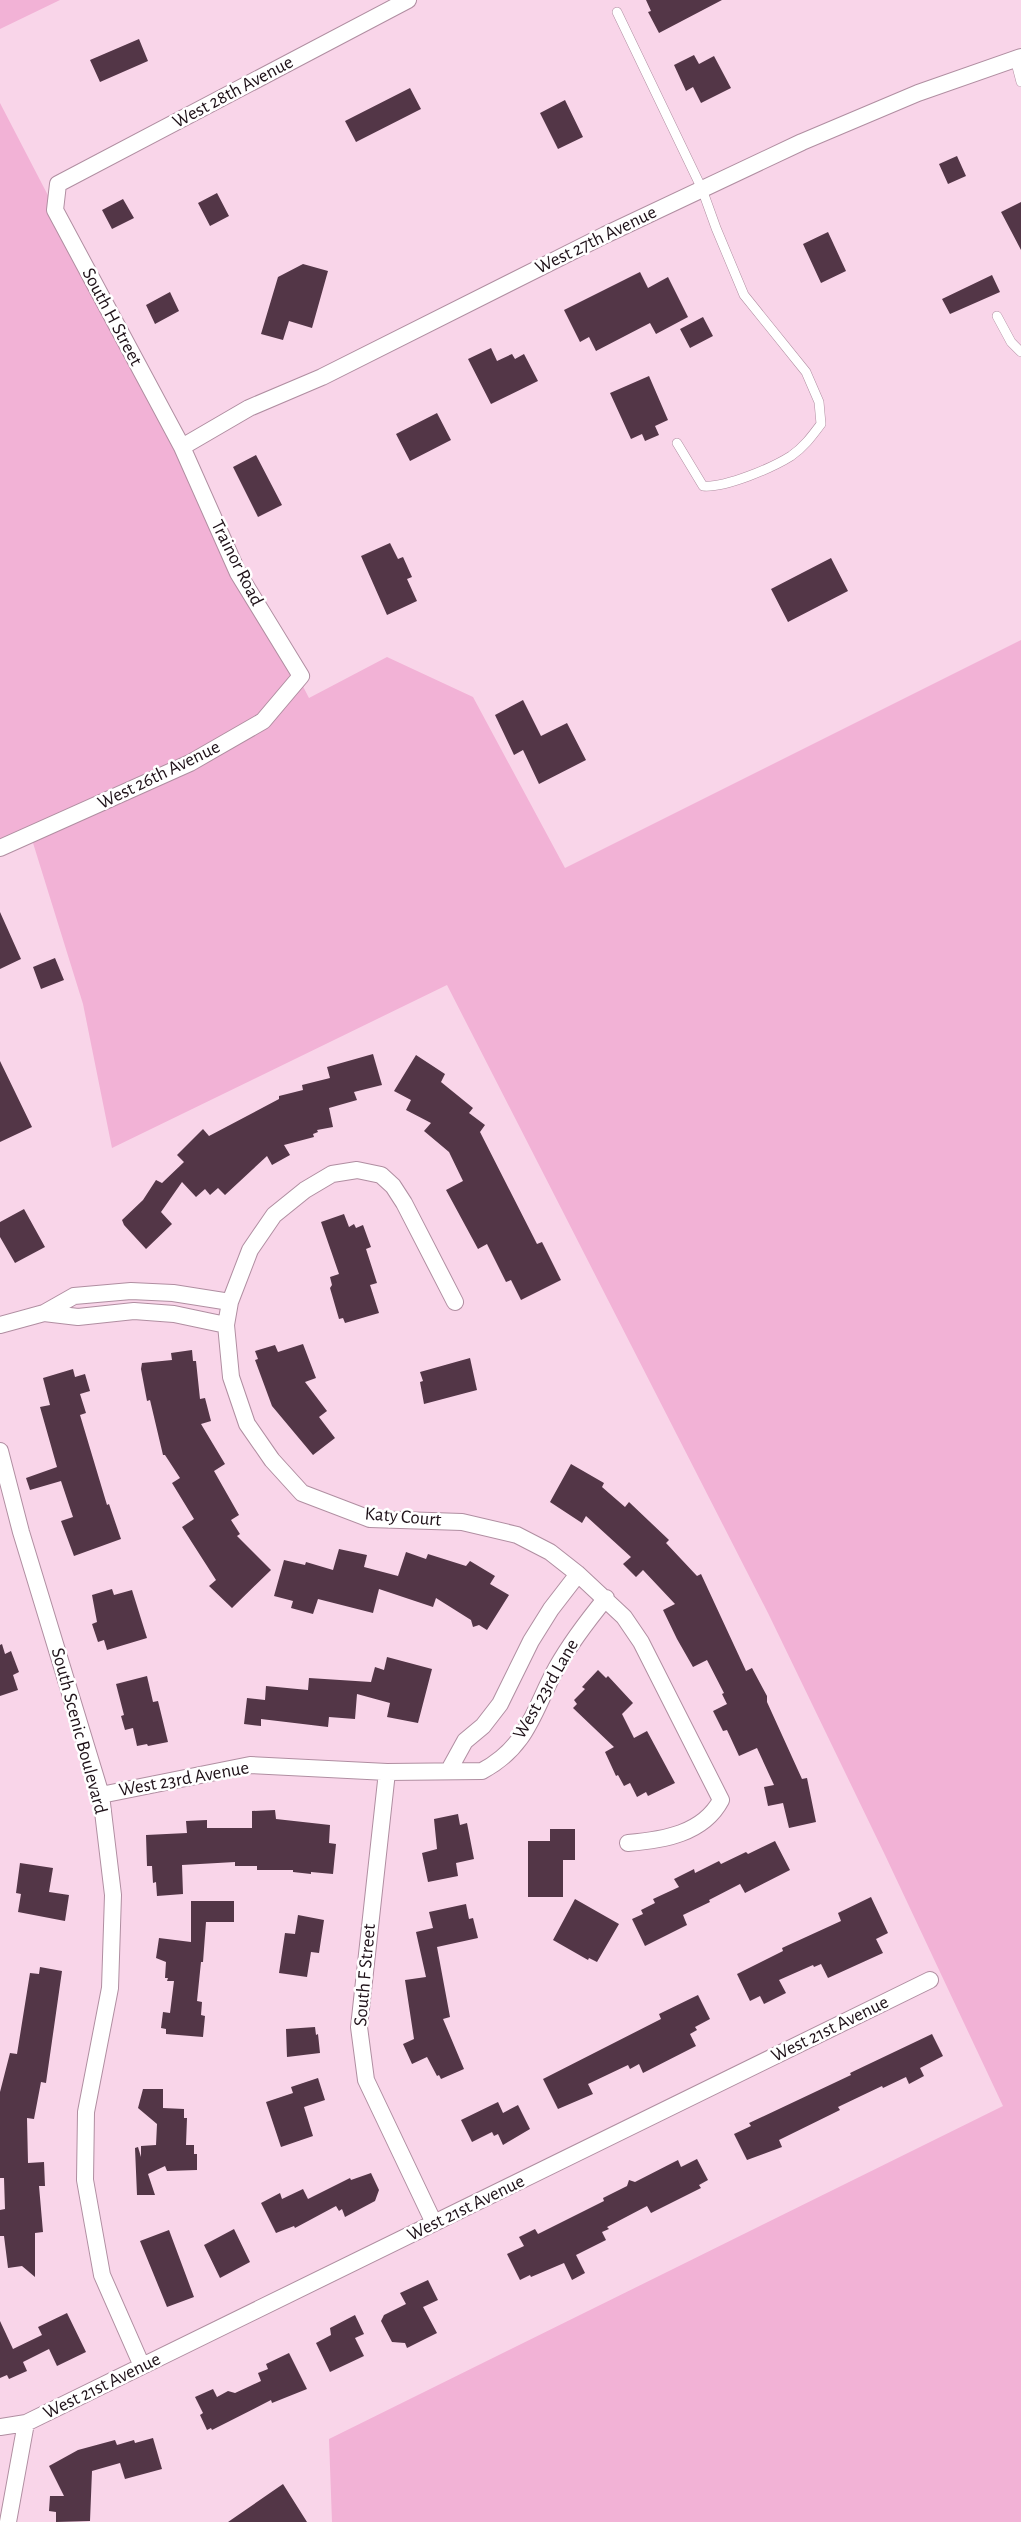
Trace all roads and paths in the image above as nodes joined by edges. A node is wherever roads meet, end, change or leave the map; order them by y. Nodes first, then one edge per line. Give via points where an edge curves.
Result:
1 (408, 0) edge
2 (617, 12) dead end
3 (1018, 58) edge
4 (1021, 82) edge
5 (58, 184) joint
6 (702, 188) junction
7 (997, 316) dead end
8 (1021, 352) edge
9 (677, 443) dead end
10 (182, 446) junction
11 (301, 676) joint
12 (0, 848) edge
13 (230, 1302) junction
14 (456, 1302) dead end
15 (44, 1312) junction
16 (0, 1325) edge
17 (226, 1325) junction
18 (0, 1451) edge
19 (578, 1574) junction
20 (606, 1598) junction
21 (449, 1770) junction
22 (387, 1772) junction
23 (101, 1795) junction
24 (628, 1843) dead end
25 (930, 1980) dead end
26 (434, 2223) junction
27 (142, 2366) junction
28 (26, 2424) junction
29 (0, 2426) edge
30 (8, 2522) edge

1 - 5 street, West 28th Avenue
2 - 6 lane
3 - 4 lane
3 - 6 street, West 27th Avenue via 918,94
5 - 10 street, South H Street via 55,210
6 - 9 lane via 744,295 806,372 819,402 821,424 810,440 791,456 714,487 703,486
6 - 10 street, West 27th Avenue via 322,377 249,408
7 - 8 lane via 1011,342
10 - 11 street, Trainor Road via 238,573
11 - 12 street, West 26th Avenue via 263,721 239,735 190,762
13 - 14 street, Katy Court via 250,1250 274,1215 305,1190 332,1174 356,1170 381,1174 393,1186
13 - 15 street via 173,1293 131,1291 74,1296
13 - 17 street, Katy Court
15 - 16 street
15 - 17 street via 78,1316 134,1311 174,1314
17 - 19 street, Katy Court via 231,1377 247,1424 272,1460 302,1493 370,1519 462,1522 517,1535 550,1552
18 - 23 street, South Scenic Boulevard via 21,1532
19 - 20 street, Katy Court
19 - 21 street, West 23rd Lane via 531,1641 500,1704 483,1726 465,1741
20 - 21 street, West 23rd Lane via 574,1637 555,1669 536,1713 510,1750 482,1771
20 - 24 street, Katy Court via 641,1642 721,1800 715,1813 703,1823 655,1841
21 - 22 street, West 23rd Lane
22 - 23 street, West 23rd Avenue via 250,1765
22 - 26 street, South F Street via 359,2027 366,2080
23 - 27 street, South Scenic Boulevard via 113,1895 110,1988 86,2112 85,2180 102,2275
25 - 26 street, West 21st Avenue
26 - 27 street, West 21st Avenue
27 - 28 street, West 21st Avenue
28 - 29 street, West 21st Avenue
28 - 30 street

